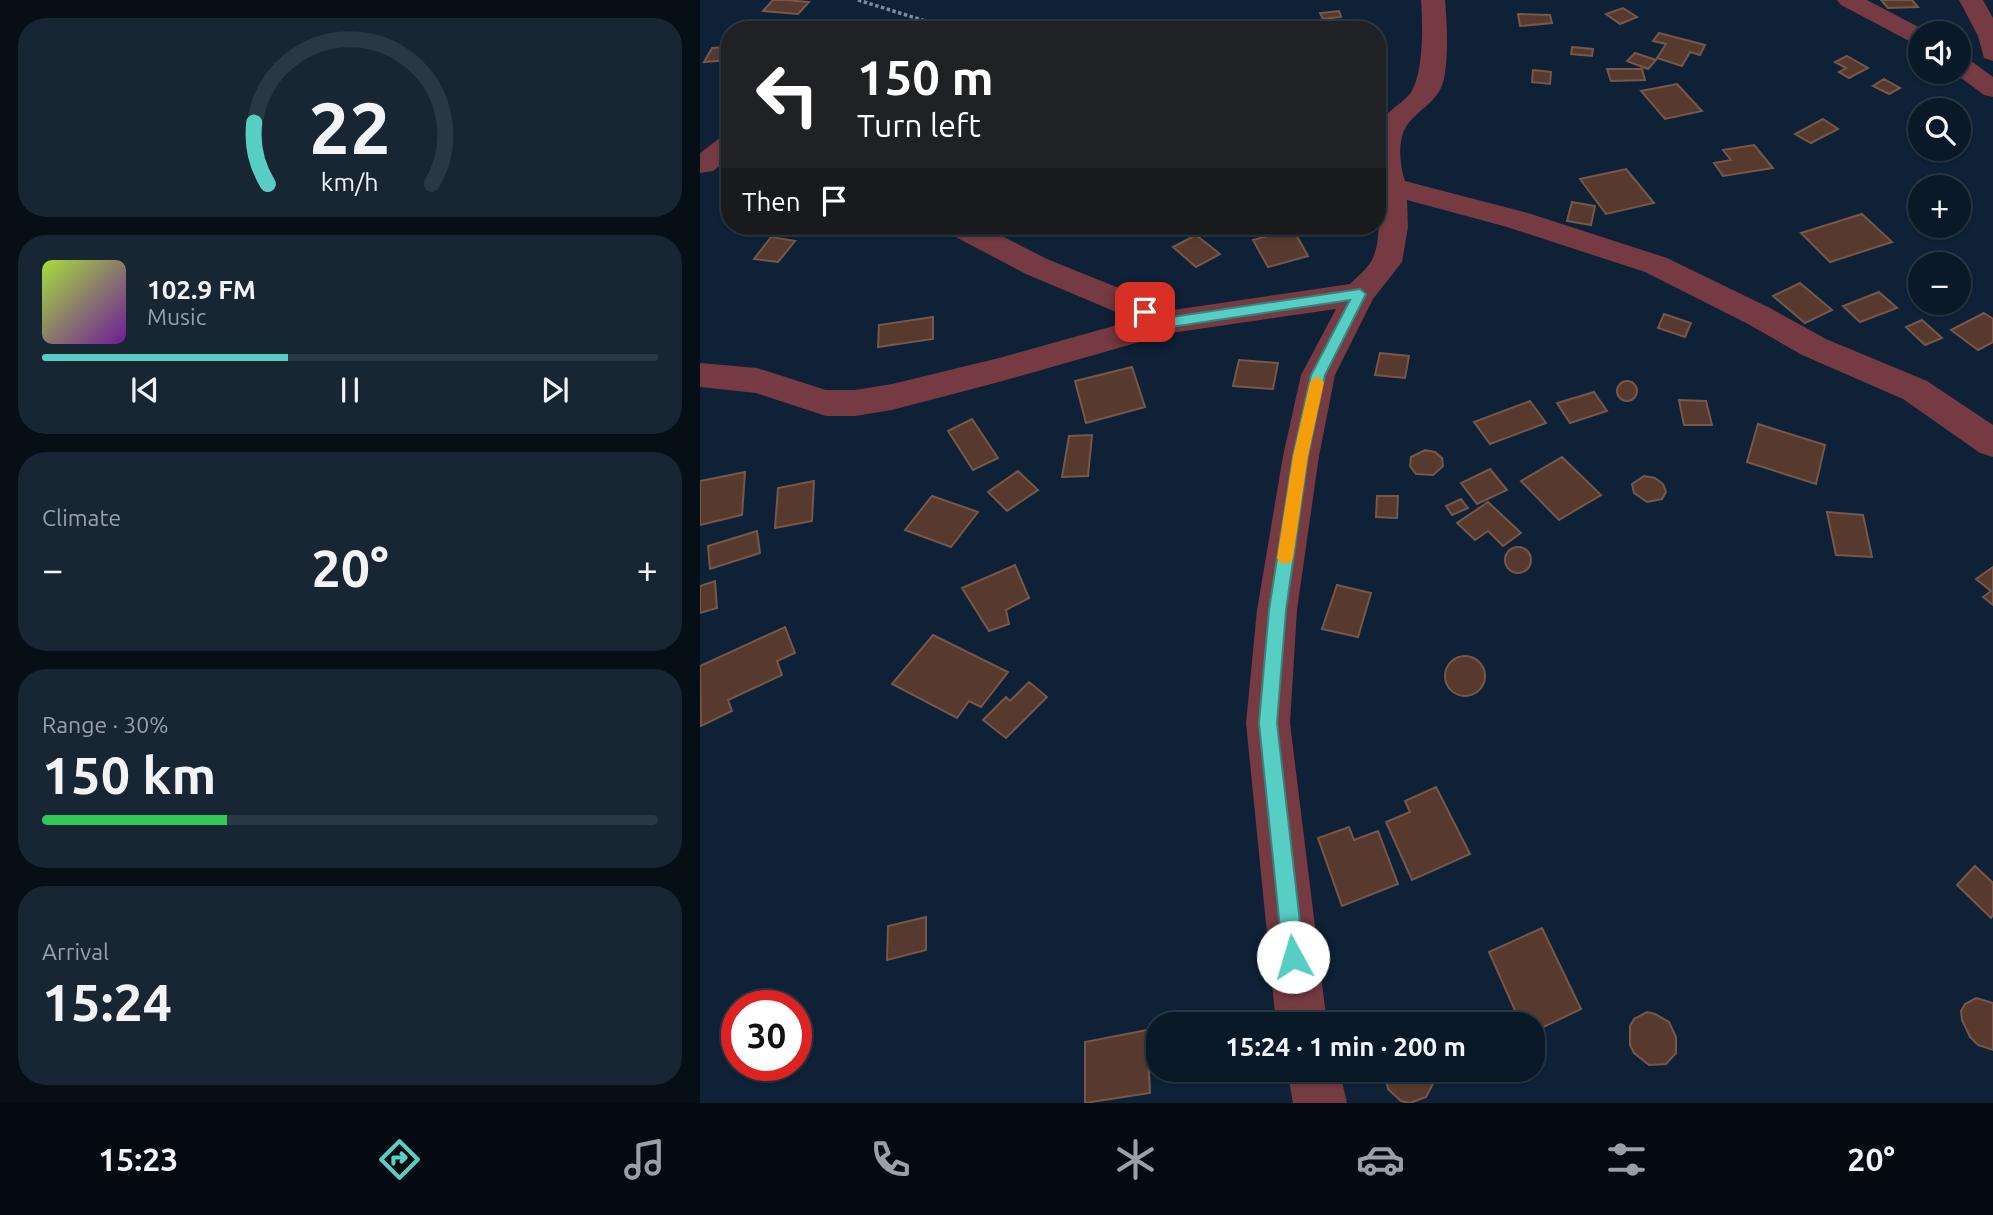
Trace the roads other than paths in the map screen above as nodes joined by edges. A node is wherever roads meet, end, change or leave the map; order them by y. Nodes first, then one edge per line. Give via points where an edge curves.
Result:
1 (1433, 0) edge
2 (1849, 0) edge
3 (1971, 0) edge
4 (1908, 31) edge
5 (1993, 53) edge
6 (1971, 73) edge
7 (1993, 89) edge
8 (1418, 101) junction
9 (1386, 110) edge
10 (1386, 156) edge
11 (1386, 166) edge
12 (1392, 187) junction
13 (974, 235) edge
14 (1360, 294) junction
15 (1171, 322) junction
16 (700, 375) edge
17 (1993, 443) edge
18 (1299, 1012) edge
19 (1316, 1082) edge
20 (1320, 1103) edge

1 - 8 street via 1430,83
2 - 4 street
3 - 5 street via 1990,36
6 - 7 street
8 - 9 street
8 - 10 street via 1400,115 1390,131
11 - 12 street
12 - 14 street via 1393,227 1387,262
12 - 17 street via 1517,220 1656,265 1814,347 1914,390
13 - 15 street via 1069,281
14 - 15 street
14 - 18 street via 1318,375 1277,610 1268,723
15 - 16 street via 999,370 855,403 826,403 757,381
19 - 20 street

